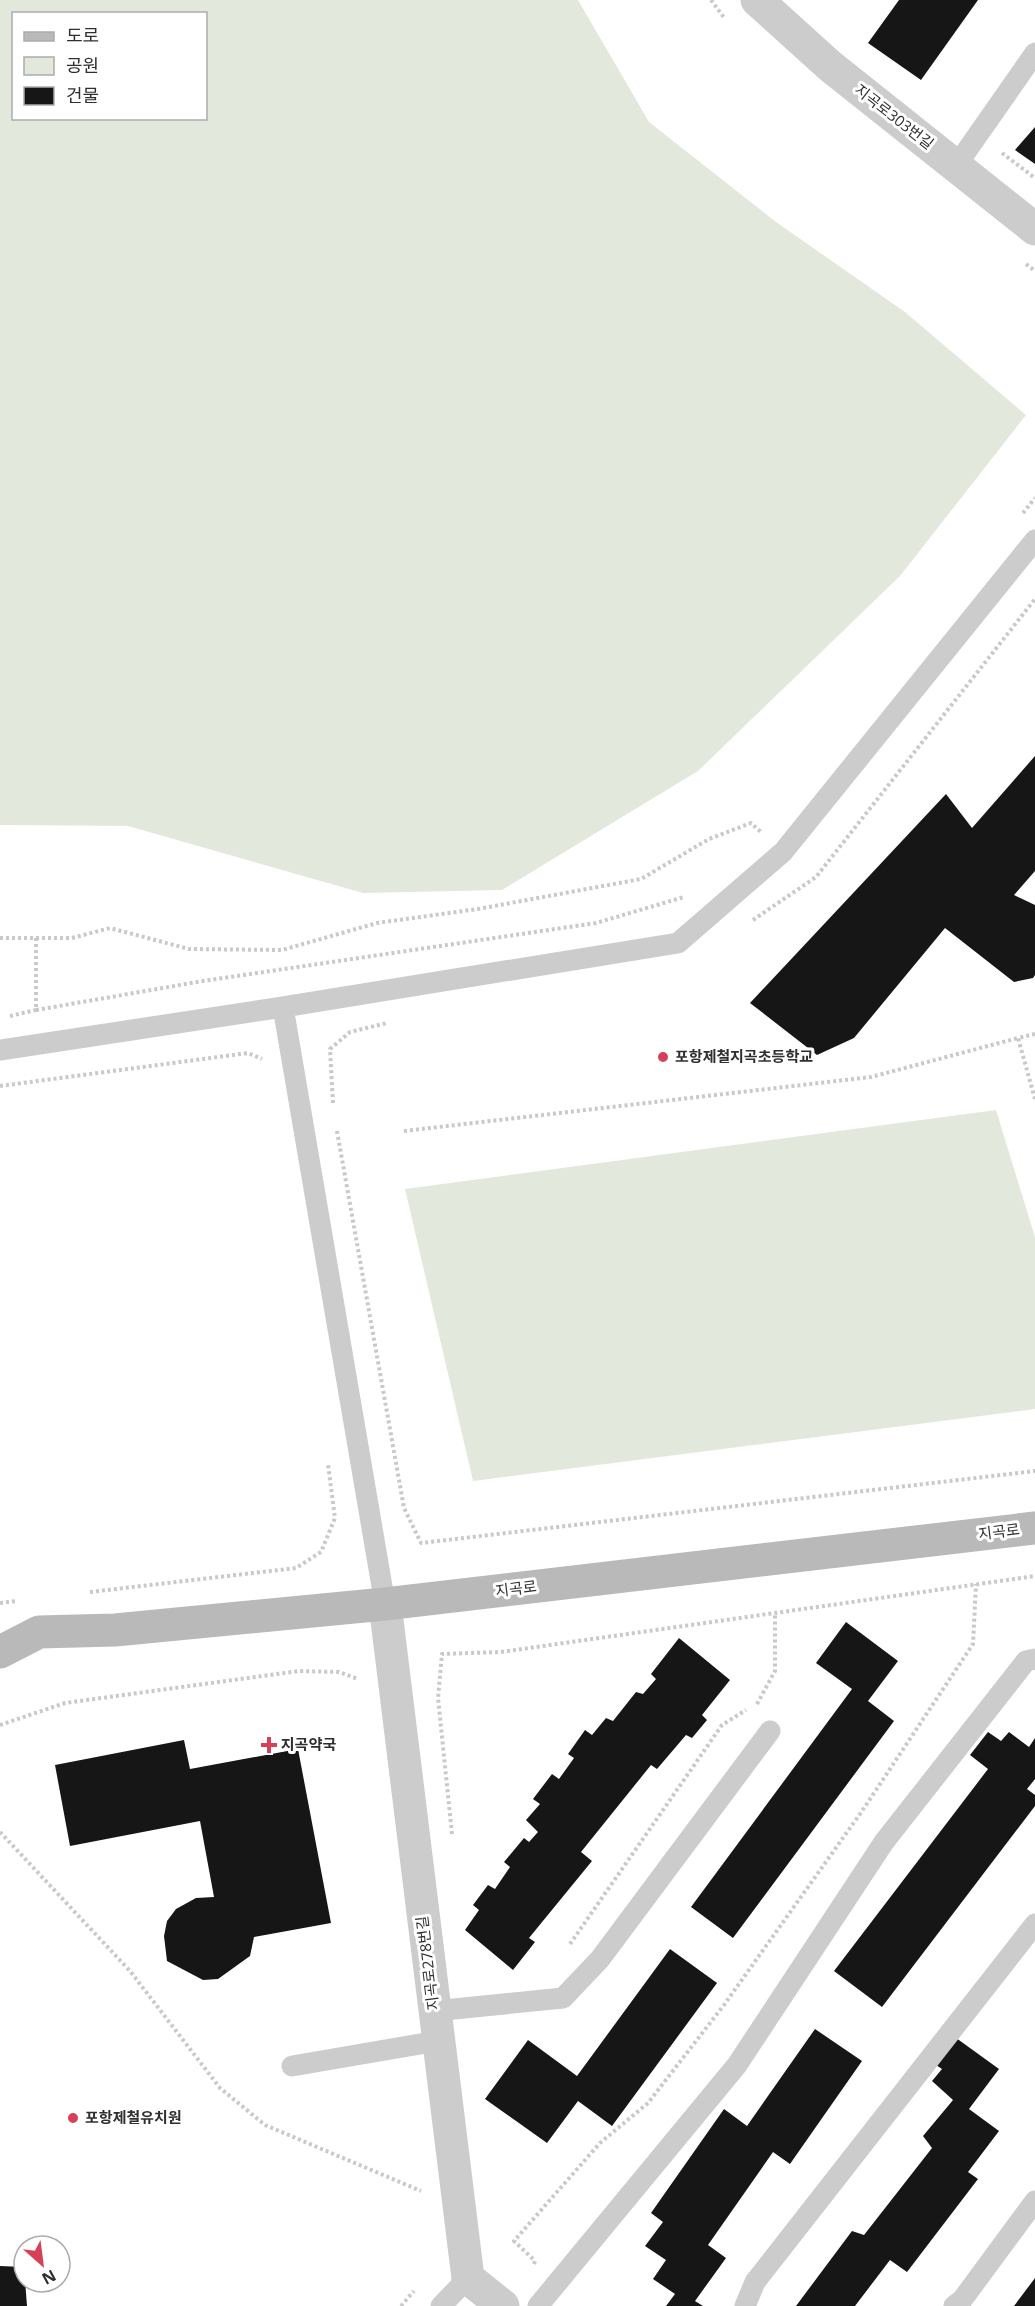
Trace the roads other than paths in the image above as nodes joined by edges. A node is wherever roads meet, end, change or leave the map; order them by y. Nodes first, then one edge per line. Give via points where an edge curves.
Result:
1 (757, 0) edge
2 (1035, 53) edge
3 (956, 166) junction
4 (1035, 228) edge
5 (1035, 540) edge
6 (283, 1007) junction
7 (0, 1050) edge
8 (1035, 1528) edge
9 (385, 1604) junction
10 (0, 1652) edge
11 (1035, 1659) edge
12 (770, 1731) road end
13 (1035, 1924) edge
14 (436, 2026) junction
15 (292, 2066) dead end
16 (1035, 2201) edge
17 (468, 2278) junction
18 (441, 2306) edge
19 (503, 2306) edge
20 (538, 2306) edge
21 (745, 2306) edge
22 (954, 2306) edge

1 - 3 street, 지곡로303번길 via 830,66
2 - 3 lane
3 - 4 street, 지곡로303번길
5 - 6 lane via 783,852 678,943
6 - 7 lane
6 - 9 lane
8 - 9 main road, 지곡로
9 - 10 main road, 지곡로 via 116,1630 39,1632
9 - 14 street, 지곡로278번길
11 - 20 lane via 1026,1661 884,1842 737,2066
12 - 14 lane via 600,1959 563,1998
13 - 21 lane via 755,2282
14 - 15 lane
14 - 17 street, 지곡로278번길
16 - 22 lane
17 - 18 lane
17 - 19 street

